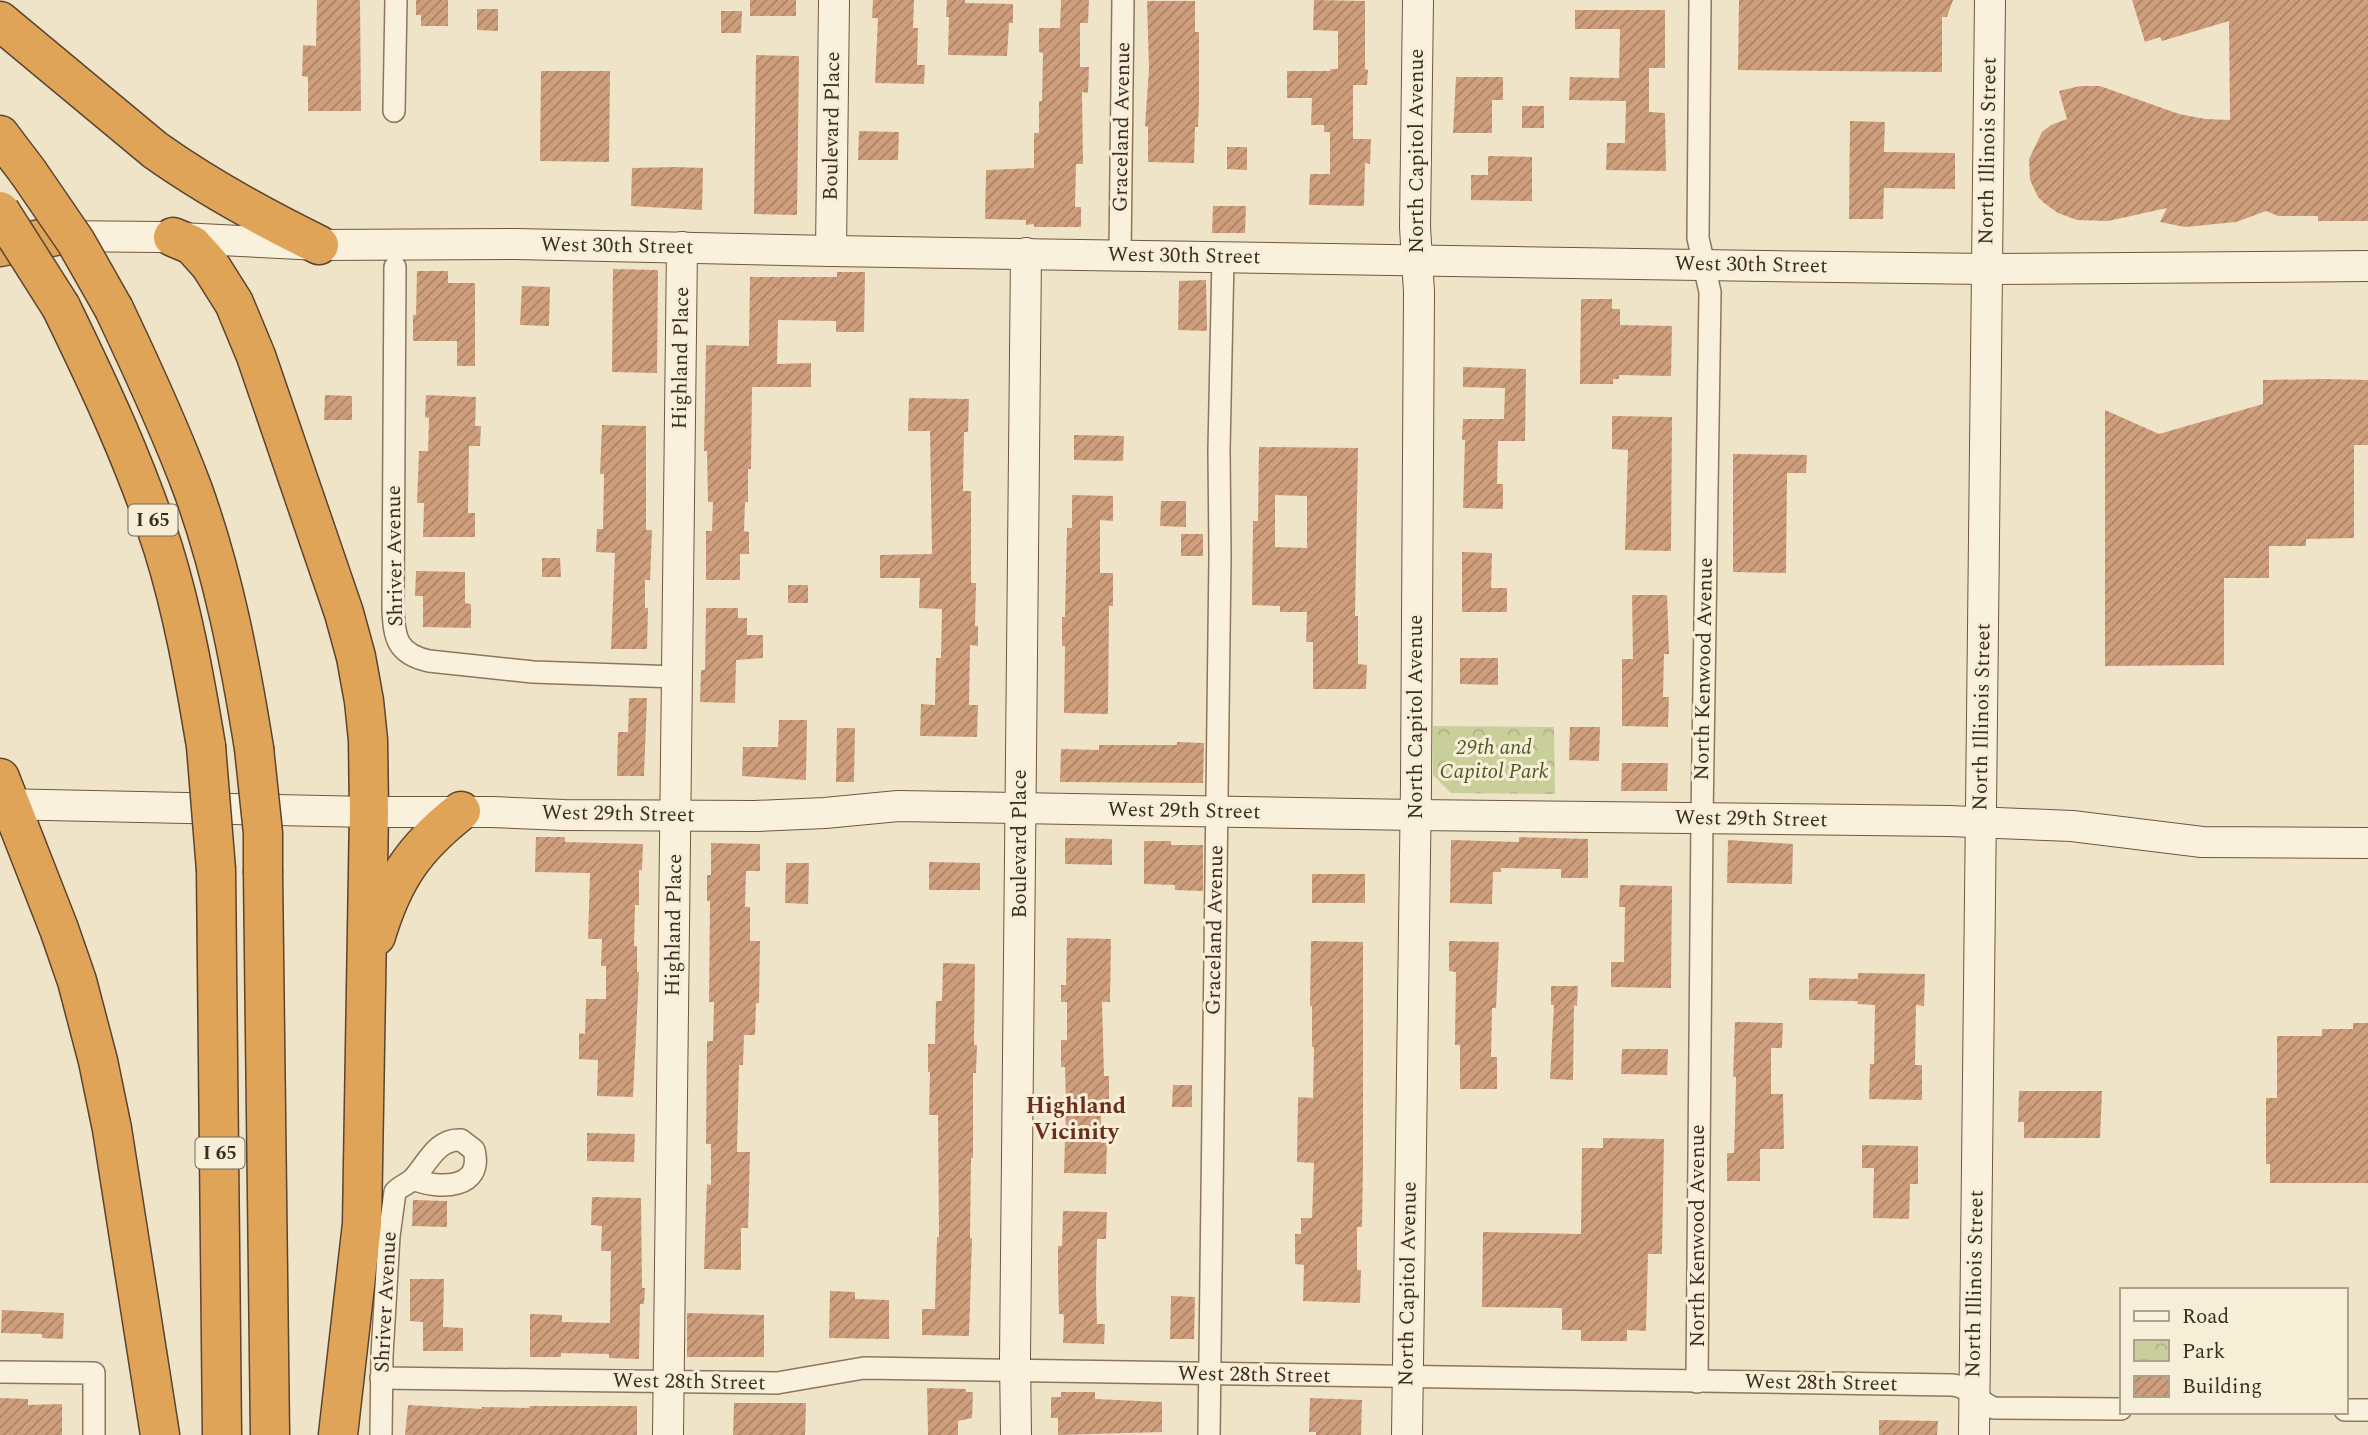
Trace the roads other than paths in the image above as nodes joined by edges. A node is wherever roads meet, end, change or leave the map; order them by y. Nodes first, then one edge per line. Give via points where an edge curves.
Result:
1 (396, 0) edge
2 (834, 0) edge
3 (1123, 0) edge
4 (1418, 0) edge
5 (1700, 0) edge
6 (1990, 0) edge
7 (0, 21) edge
8 (394, 111) dead end
9 (0, 135) edge
10 (0, 211) edge
11 (0, 235) edge
12 (57, 236) junction
13 (173, 237) junction
14 (319, 245) junction
15 (0, 247) edge
16 (682, 247) junction
17 (831, 251) junction
18 (1026, 253) junction
19 (1120, 255) junction
20 (1223, 257) junction
21 (1417, 261) junction
22 (1704, 264) junction
23 (2368, 266) edge
24 (395, 267) dead end
25 (1987, 268) junction
26 (677, 677) junction
27 (4, 796) edge
28 (1020, 810) junction
29 (461, 811) junction
30 (369, 812) junction
31 (1216, 812) junction
32 (676, 815) junction
33 (1415, 816) junction
34 (1702, 819) junction
35 (1980, 822) junction
36 (2368, 844) edge
37 (366, 968) junction
38 (413, 1179) dead end
39 (0, 1372) edge
40 (1015, 1372) junction
41 (1210, 1375) junction
42 (1407, 1377) junction
43 (382, 1378) junction
44 (669, 1381) junction
45 (1697, 1382) junction
46 (1974, 1396) junction
47 (2120, 1409) edge
48 (2347, 1410) edge
49 (2368, 1410) edge
50 (94, 1435) edge
51 (160, 1435) edge
52 (222, 1435) edge
53 (270, 1435) edge
54 (338, 1435) edge
55 (381, 1435) edge
56 (668, 1435) edge
57 (1016, 1435) edge
58 (1209, 1435) edge
59 (1407, 1435) edge
60 (1974, 1435) edge

1 - 8 street
2 - 17 main road, Boulevard Place
3 - 19 street, Graceland Avenue
4 - 21 main road, North Capitol Avenue
5 - 22 street, North Kenwood Avenue via 1698,238
6 - 25 main road, North Illinois Street
7 - 14 highway via 172,162 256,214
9 - 53 highway, I 65, bridge via 76,242 114,309 193,491 234,632 263,833
10 - 52 highway, I 65, bridge via 61,307 109,406 163,549 182,618 206,746 216,870
11 - 12 main road, West 30th Street
12 - 13 main road, West 30th Street
12 - 15 highway
13 - 14 main road, West 30th Street
13 - 30 highway via 197,249 233,303 256,356 335,587 352,639 364,701
14 - 16 main road, West 30th Street
16 - 17 main road, West 30th Street
16 - 26 main road, Highland Place
17 - 18 main road, West 30th Street
18 - 19 main road, West 30th Street
18 - 28 main road, Boulevard Place
19 - 20 main road, West 30th Street
20 - 21 main road, West 30th Street
20 - 31 street, Graceland Avenue
21 - 22 main road, West 30th Street
21 - 33 main road, North Capitol Avenue
22 - 25 main road, West 30th Street
22 - 34 street, North Kenwood Avenue via 1710,292
23 - 25 main road, West 30th Street
24 - 26 street, Shriver Avenue via 393,608 394,630 402,648 429,662 533,672
25 - 35 main road, North Illinois Street
26 - 32 main road, Highland Place
27 - 30 main road, West 29th Street
27 - 51 highway via 60,929 98,1061
28 - 31 main road, West 29th Street
28 - 32 main road, West 29th Street via 898,806 791,815
28 - 40 main road, Boulevard Place
29 - 30 main road, West 29th Street
29 - 32 main road, West 29th Street
29 - 37 highway via 436,831 401,874 386,902
30 - 37 highway
31 - 33 main road, West 29th Street
31 - 41 street, Graceland Avenue
32 - 44 main road, Highland Place
33 - 34 main road, West 29th Street
33 - 42 main road, North Capitol Avenue
34 - 35 main road, West 29th Street
34 - 45 street, North Kenwood Avenue
35 - 36 main road, West 29th Street via 2072,826 2202,842
35 - 46 main road, North Illinois Street
37 - 54 highway via 362,1224
38 - 43 street, Shriver Avenue via 394,1195
39 - 50 street via 94,1373
40 - 41 street, West 28th Street
40 - 44 street, West 28th Street via 864,1368 777,1383
40 - 57 main road, Boulevard Place
41 - 42 street, West 28th Street
41 - 58 street, Graceland Avenue
42 - 45 street, West 28th Street
42 - 59 main road, North Capitol Avenue
43 - 44 street, West 28th Street
43 - 55 street, Shriver Avenue
44 - 56 main road, Highland Place
45 - 46 street, West 28th Street via 1952,1385
46 - 47 street, West 28th Street via 1994,1408
46 - 60 main road, North Illinois Street
48 - 49 street

